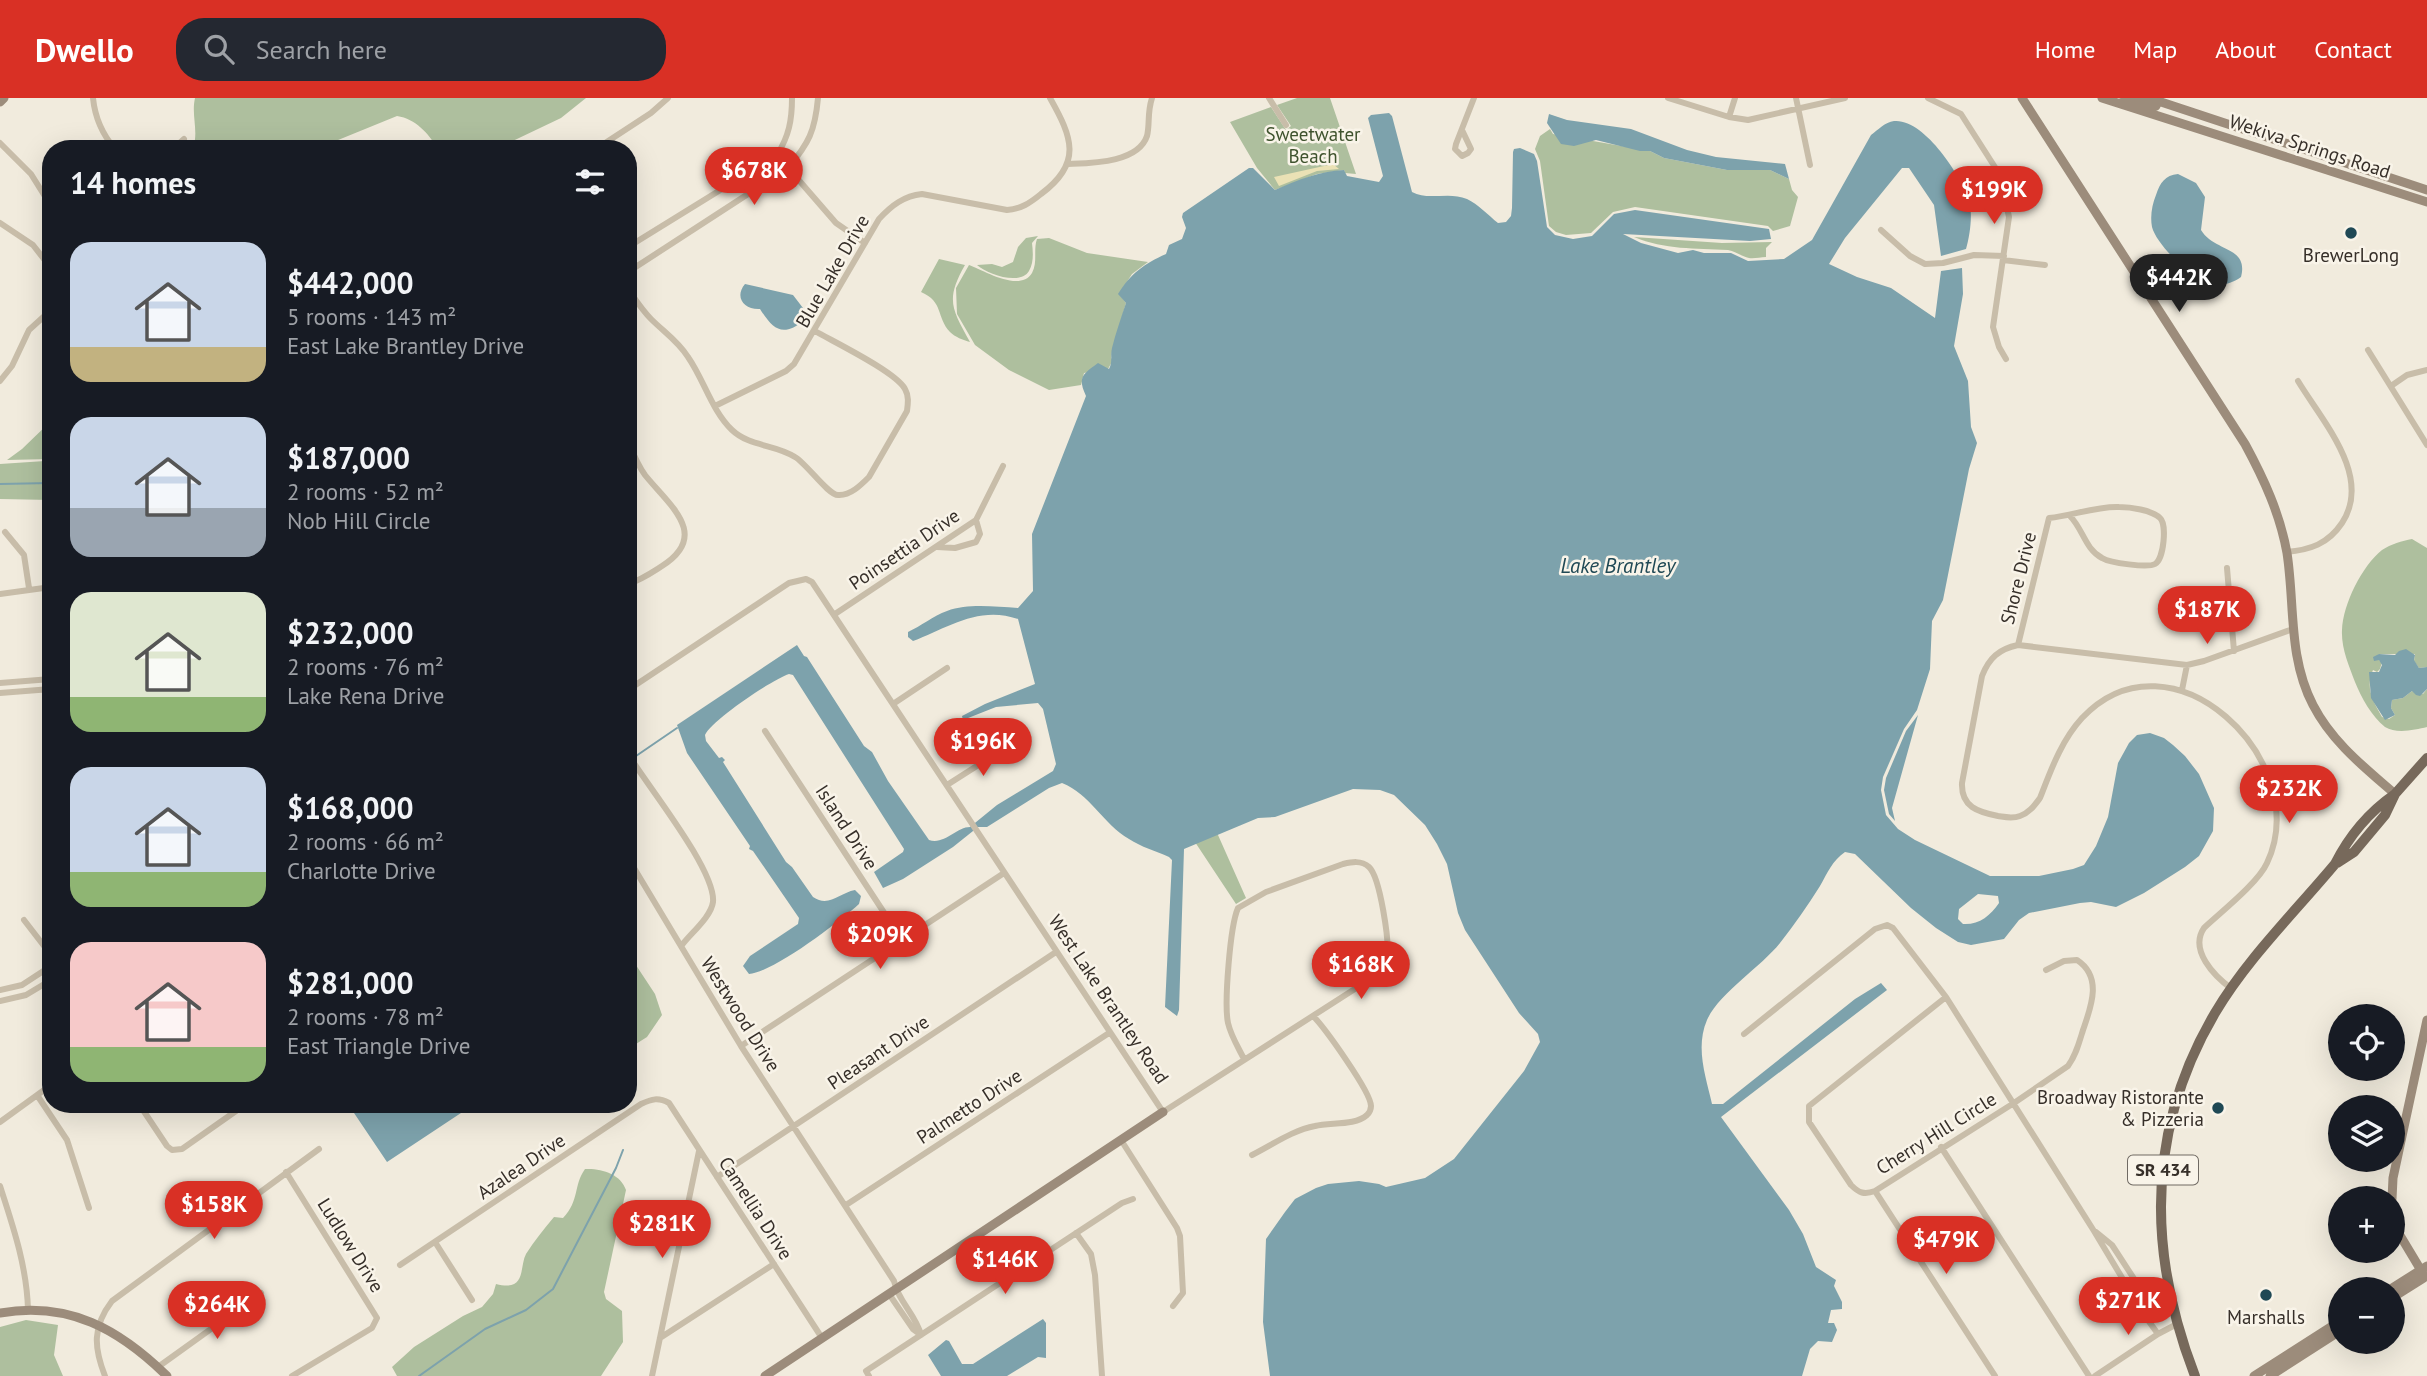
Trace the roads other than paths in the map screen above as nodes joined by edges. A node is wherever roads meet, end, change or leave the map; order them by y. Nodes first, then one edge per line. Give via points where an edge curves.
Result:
1 (4, 98) edge
2 (93, 98) edge
3 (668, 98) edge
4 (792, 98) edge
5 (818, 98) edge
6 (1050, 98) edge
7 (1152, 98) edge
8 (1269, 98) edge
9 (1668, 98) edge
10 (1735, 98) edge
11 (1796, 98) edge
12 (1845, 98) edge
13 (1928, 98) edge
14 (2022, 98) edge
15 (2102, 98) edge
16 (2149, 98) edge
17 (1472, 101) edge
18 (0, 102) edge
19 (2119, 104) junction
20 (1797, 109) junction
21 (2186, 110) junction
22 (1729, 117) junction
23 (1286, 125) dead end
24 (1462, 130) dead end
25 (109, 140) edge
26 (610, 140) edge
27 (0, 143) edge
28 (777, 155) junction
29 (1068, 164) junction
30 (1810, 165) dead end
31 (788, 168) junction
32 (2427, 190) edge
33 (42, 192) edge
34 (2427, 202) edge
35 (0, 223) edge
36 (1881, 230) dead end
37 (637, 241) edge
38 (865, 243) junction
39 (42, 256) edge
40 (2003, 258) junction
41 (2045, 265) dead end
42 (637, 266) edge
43 (637, 301) edge
44 (42, 318) edge
45 (814, 331) junction
46 (2368, 350) dead end
47 (2006, 359) dead end
48 (2427, 370) edge
49 (2298, 381) dead end
50 (0, 382) edge
51 (2391, 386) junction
52 (715, 406) junction
53 (2427, 445) edge
54 (637, 460) edge
55 (1003, 466) dead end
56 (2070, 516) junction
57 (976, 520) junction
58 (5, 532) dead end
59 (937, 547) junction
60 (2287, 552) junction
61 (2227, 568) dead end
62 (637, 581) edge
63 (42, 587) edge
64 (29, 588) junction
65 (0, 594) edge
66 (835, 614) junction
67 (2293, 629) junction
68 (2018, 645) junction
69 (2234, 651) junction
70 (2187, 665) junction
71 (947, 668) dead end
72 (42, 680) edge
73 (0, 683) edge
74 (637, 684) edge
75 (42, 690) edge
76 (2182, 690) junction
77 (0, 694) edge
78 (893, 704) junction
79 (765, 731) dead end
80 (1005, 748) dead end
81 (2427, 758) edge
82 (637, 767) edge
83 (947, 785) junction
84 (2395, 794) junction
85 (637, 872) edge
86 (1004, 873) junction
87 (24, 920) dead end
88 (902, 940) junction
89 (42, 943) edge
90 (682, 945) junction
91 (1056, 951) junction
92 (2046, 970) dead end
93 (42, 972) edge
94 (42, 985) edge
95 (2232, 989) junction
96 (0, 990) edge
97 (1946, 997) junction
98 (0, 1001) edge
99 (1313, 1016) junction
100 (2427, 1020) edge
101 (1109, 1033) junction
102 (1744, 1034) dead end
103 (741, 1046) junction
104 (1244, 1059) junction
105 (42, 1092) edge
106 (37, 1096) junction
107 (660, 1099) joint
108 (42, 1103) edge
109 (2014, 1103) junction
110 (637, 1107) edge
111 (1163, 1112) junction
112 (49, 1113) edge
113 (145, 1113) edge
114 (233, 1113) edge
115 (628, 1113) edge
116 (0, 1122) edge
117 (793, 1128) junction
118 (1121, 1140) junction
119 (1941, 1147) junction
120 (319, 1149) dead end
121 (699, 1150) junction
122 (1252, 1155) dead end
123 (286, 1172) junction
124 (717, 1177) junction
125 (0, 1186) edge
126 (2393, 1186) edge
127 (1875, 1191) junction
128 (1133, 1199) dead end
129 (846, 1205) junction
130 (89, 1208) dead end
131 (2094, 1231) junction
132 (1076, 1233) junction
133 (435, 1242) junction
134 (2405, 1242) edge
135 (774, 1264) junction
136 (400, 1265) dead end
137 (2425, 1272) edge
138 (2405, 1282) edge
139 (2167, 1284) junction
140 (2405, 1288) edge
141 (892, 1291) junction
142 (261, 1293) dead end
143 (472, 1300) dead end
144 (1172, 1306) dead end
145 (28, 1310) junction
146 (0, 1313) edge
147 (2176, 1324) junction
148 (99, 1325) junction
149 (2328, 1329) edge
150 (2158, 1334) junction
151 (921, 1335) junction
152 (822, 1338) junction
153 (660, 1339) junction
154 (2328, 1339) edge
155 (158, 1367) junction
156 (868, 1373) edge
157 (769, 1375) edge
158 (105, 1376) edge
159 (167, 1376) edge
160 (292, 1376) edge
161 (652, 1376) edge
162 (1102, 1376) edge
163 (1995, 1376) edge
164 (2089, 1376) edge
165 (2095, 1376) edge
166 (2195, 1376) edge
167 (2254, 1376) edge
168 (2270, 1376) edge

1 - 18 street
2 - 25 street via 100,128
3 - 26 street
4 - 28 street via 792,122
5 - 31 street via 807,145
6 - 29 street via 1069,136
7 - 29 street via 1143,144 1115,160
8 - 23 street
9 - 22 street
10 - 22 street
11 - 20 street
12 - 20 street
13 - 40 street via 1961,114 2000,175 2009,217
14 - 60 street via 2245,444 2266,485
15 - 19 street, Wekiva Springs Road
16 - 21 street, Wekiva Springs Road
17 - 24 street
19 - 21 street via 2132,99
19 - 34 street, Wekiva Springs Road
20 - 22 street via 1748,120
20 - 30 street
21 - 32 street, Wekiva Springs Road
27 - 33 street
28 - 31 street
28 - 37 street
29 - 38 street, Blue Lake Drive via 1046,191 1018,209 911,195 879,219
31 - 38 street via 836,223
31 - 42 street
35 - 39 street
36 - 40 street via 1925,264 1974,255
38 - 45 street, Blue Lake Drive
40 - 41 street
40 - 47 street via 1993,327
43 - 52 street via 687,354
44 - 50 street via 29,330
45 - 52 street, Blue Lake Drive via 786,371
45 - 52 street via 896,378 907,392 907,411 861,485 835,495 794,457 734,432
46 - 51 street
48 - 51 street via 2407,375
49 - 60 street via 2345,457 2353,491 2351,505 2336,531 2308,550
51 - 53 street
54 - 62 street via 680,517 686,537 672,560
55 - 57 street, Poinsettia Drive
56 - 56 street via 2084,541 2105,560 2144,566 2162,557 2161,518 2121,506
56 - 68 street, Shore Drive via 2049,518
57 - 59 street, Poinsettia Drive
57 - 59 street via 980,534 976,542
58 - 64 street via 24,555
59 - 66 street, Poinsettia Drive
60 - 67 street
61 - 69 street
63 - 64 street
64 - 65 street
66 - 74 street, West Lake Brantley Road via 806,579 789,583
66 - 78 street, West Lake Brantley Road
67 - 69 street
67 - 84 street via 2299,668 2320,717 2340,745
68 - 70 street
68 - 76 street via 1995,655 1982,676 1962,789 1966,802 1983,813 2019,817 2034,806 2070,731 2096,706 2143,686
69 - 70 street
70 - 76 street
71 - 78 street
72 - 73 street
75 - 77 street
76 - 95 street via 2238,726 2259,758 2276,801 2274,846 2266,866 2204,928 2198,941 2216,976
78 - 83 street, West Lake Brantley Road
79 - 88 street, Island Drive
80 - 83 street
81 - 84 main road, SR 434
82 - 90 street, Westwood Drive via 685,839 713,894 709,913
83 - 86 street, West Lake Brantley Road
84 - 95 main road, SR 434 via 2385,815 2354,852 2335,864
85 - 90 street
86 - 88 street
86 - 91 street, West Lake Brantley Road
87 - 89 street
88 - 103 street
90 - 103 street, Westwood Drive
91 - 101 street, West Lake Brantley Road
91 - 117 street, Pleasant Drive
92 - 109 street, Cherry Hill Circle via 2073,959 2083,964 2093,982 2093,1000 2074,1058
93 - 96 street via 22,985
94 - 98 street
95 - 139 main road, SR 434 via 2197,1048 2171,1121 2160,1202
97 - 102 street via 1897,931 1887,925 1875,929
97 - 109 street
97 - 127 street, Cherry Hill Circle via 1809,1106 1809,1122 1851,1185 1858,1192
99 - 104 street
99 - 104 street via 1376,976 1386,964 1388,950 1377,883 1364,864 1343,864 1266,891 1241,905 1234,923 1227,1012
99 - 122 street via 1366,1092 1371,1110 1355,1120 1300,1130
100 - 126 street
101 - 111 street, West Lake Brantley Road
101 - 129 street, Palmetto Drive
103 - 117 street, Westwood Drive
104 - 111 street
105 - 106 street
106 - 108 street
106 - 116 street
107 - 110 street, Azalea Drive
107 - 121 street, Camellia Drive via 669,1103
109 - 119 street, Cherry Hill Circle
109 - 131 street
111 - 118 street, West Lake Brantley Road
112 - 130 street via 67,1140
113 - 114 street via 167,1146 177,1151
115 - 133 street, Azalea Drive
117 - 124 street, Pleasant Drive
117 - 129 street, Westwood Drive
118 - 141 street, West Lake Brantley Road
118 - 144 street via 1180,1236 1183,1293
119 - 127 street, Cherry Hill Circle
119 - 164 street
120 - 123 street
121 - 124 street, Camellia Drive
121 - 153 street
123 - 148 street via 120,1294 106,1308
123 - 160 street, Ludlow Drive via 377,1318 372,1328
124 - 135 street, Camellia Drive
125 - 145 street via 23,1265
127 - 163 street
128 - 132 street
129 - 141 street, Westwood Drive via 894,1281
131 - 139 street via 2112,1245 2142,1291
131 - 150 street
132 - 151 street
132 - 162 street via 1091,1254 1096,1275
133 - 136 street, Azalea Drive
133 - 143 street
134 - 137 street
135 - 152 street, Camellia Drive
135 - 153 street
137 - 138 street
137 - 140 street
139 - 147 main road, SR 434
141 - 151 street, Westwood Drive
141 - 152 street, West Lake Brantley Road
142 - 155 street
145 - 146 street
145 - 148 street via 60,1313
147 - 150 street
147 - 166 main road, SR 434
148 - 155 street
148 - 158 street via 96,1348
149 - 167 street
150 - 165 street
151 - 156 street
152 - 157 street, West Lake Brantley Road
153 - 161 street
154 - 168 street
155 - 159 street

